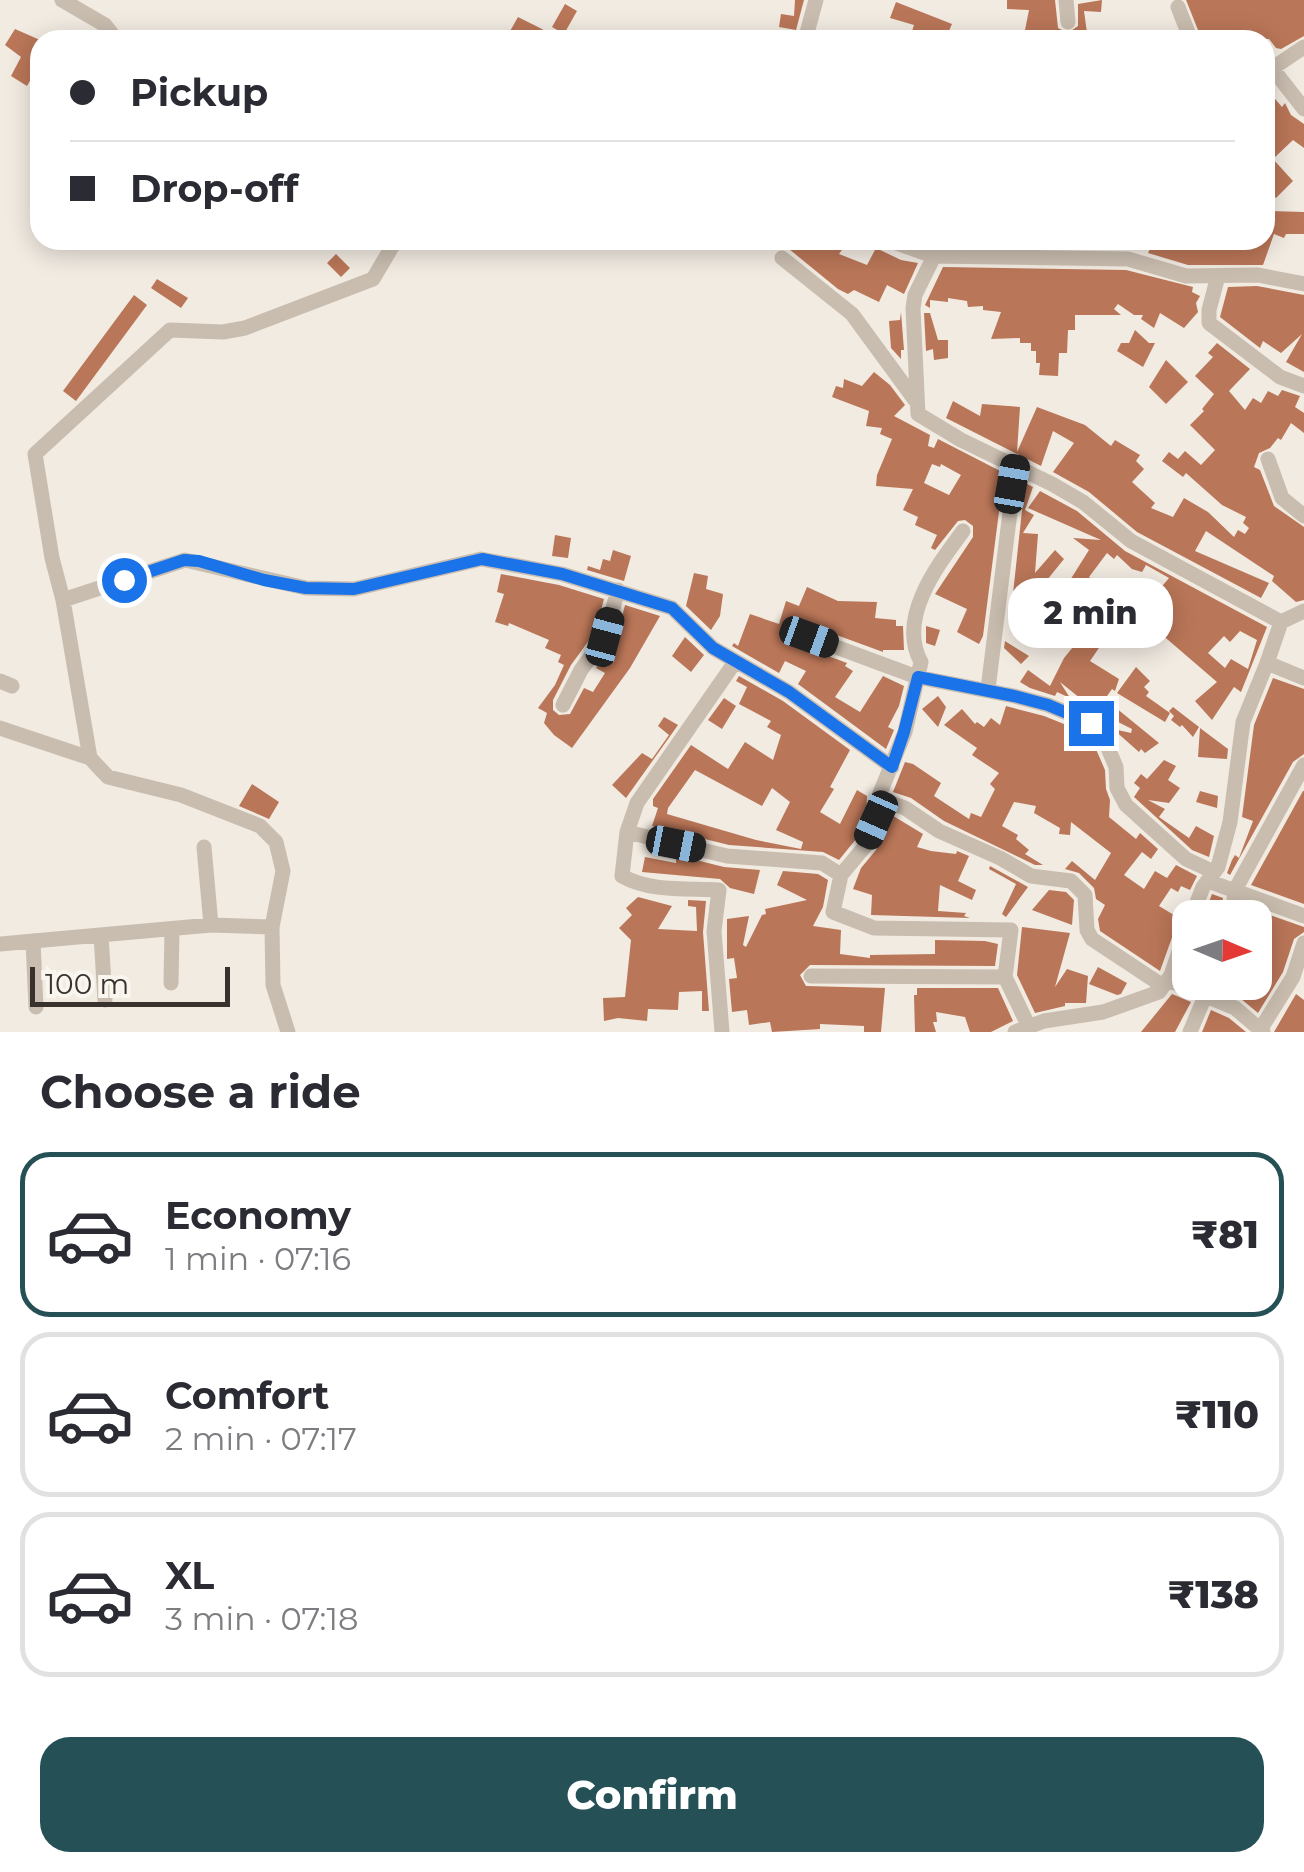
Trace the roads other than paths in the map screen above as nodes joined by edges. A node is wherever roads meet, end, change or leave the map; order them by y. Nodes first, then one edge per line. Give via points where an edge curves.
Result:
1 (62, 0) edge
2 (816, 0) edge
3 (1066, 0) edge
4 (1178, 7) dead end
5 (1068, 22) dead end
6 (109, 30) edge
7 (808, 30) edge
8 (1187, 30) edge
9 (1304, 47) edge
10 (1275, 67) edge
11 (1275, 78) edge
12 (1304, 109) edge
13 (390, 250) edge
14 (916, 250) edge
15 (936, 250) edge
16 (1129, 250) edge
17 (933, 256) junction
18 (782, 258) dead end
19 (1128, 259) junction
20 (1218, 276) junction
21 (1304, 284) edge
22 (1304, 386) edge
23 (916, 401) junction
24 (1268, 459) dead end
25 (1016, 464) junction
26 (1304, 516) edge
27 (964, 530) dead end
28 (618, 590) junction
29 (1304, 591) edge
30 (64, 600) junction
31 (1301, 613) edge
32 (1281, 622) junction
33 (809, 637) dead end
34 (734, 662) junction
35 (1267, 664) junction
36 (918, 677) junction
37 (1304, 678) edge
38 (988, 690) junction
39 (563, 706) dead end
40 (0, 728) edge
41 (90, 758) junction
42 (1304, 765) edge
43 (892, 767) junction
44 (878, 798) junction
45 (627, 832) junction
46 (204, 847) dead end
47 (842, 875) junction
48 (1211, 876) junction
49 (1235, 890) junction
50 (1199, 900) edge
51 (1234, 900) edge
52 (1304, 915) edge
53 (210, 926) junction
54 (272, 927) junction
55 (172, 929) junction
56 (101, 935) junction
57 (33, 941) junction
58 (1304, 943) edge
59 (0, 944) edge
60 (1172, 967) edge
61 (811, 976) dead end
62 (1005, 977) junction
63 (171, 983) dead end
64 (1166, 983) junction
65 (1172, 984) edge
66 (105, 1000) dead end
67 (1203, 1000) edge
68 (1223, 1000) edge
69 (36, 1007) dead end
70 (1088, 1016) junction
71 (1022, 1029) edge
72 (1261, 1031) edge
73 (288, 1032) edge
74 (722, 1032) edge
75 (1081, 1032) edge
76 (1190, 1032) edge

1 - 6 street
2 - 7 street
3 - 5 street
4 - 8 street
9 - 10 street
11 - 12 street
13 - 30 street via 373,279 245,328 170,330 36,454
14 - 17 street
15 - 17 street
16 - 19 street
17 - 19 street
17 - 23 street via 912,308
18 - 23 street via 852,314
19 - 20 street via 1186,276
20 - 21 street
20 - 22 street via 1210,323 1280,377
23 - 25 street via 918,414
24 - 26 street via 1282,498
25 - 32 street via 1083,502 1132,541
25 - 38 street
27 - 36 street via 940,561 912,624
28 - 30 street via 482,559 354,589 306,588 184,560
28 - 34 street via 672,608
28 - 39 street via 605,637
29 - 31 street
30 - 41 street
31 - 32 street
32 - 35 street
33 - 36 street
34 - 43 street via 789,692
34 - 45 street via 637,803
35 - 37 street
35 - 48 street via 1243,722 1230,822
36 - 38 street
36 - 43 street
38 - 48 street via 1091,723 1106,741 1126,805
40 - 41 street
41 - 54 street via 108,777 181,795 260,826 276,842 284,870
42 - 49 street
43 - 44 street
44 - 47 street via 866,845
44 - 64 street via 1031,876 1071,881 1085,895 1092,939
45 - 47 street via 727,856 822,863
45 - 74 street via 622,876 656,887 719,890 714,932
46 - 53 street
47 - 62 street via 833,912 874,928 1011,930
48 - 49 street
48 - 50 street
49 - 51 street
49 - 52 street
53 - 54 street
53 - 55 street
54 - 73 street via 273,985
55 - 56 street
55 - 63 street
56 - 57 street
56 - 66 street
57 - 59 street
57 - 69 street
58 - 72 street via 1293,977
60 - 64 street
61 - 62 street
62 - 71 street
64 - 65 street
64 - 70 street via 1136,1002
67 - 76 street
68 - 72 street
70 - 71 street
70 - 75 street

